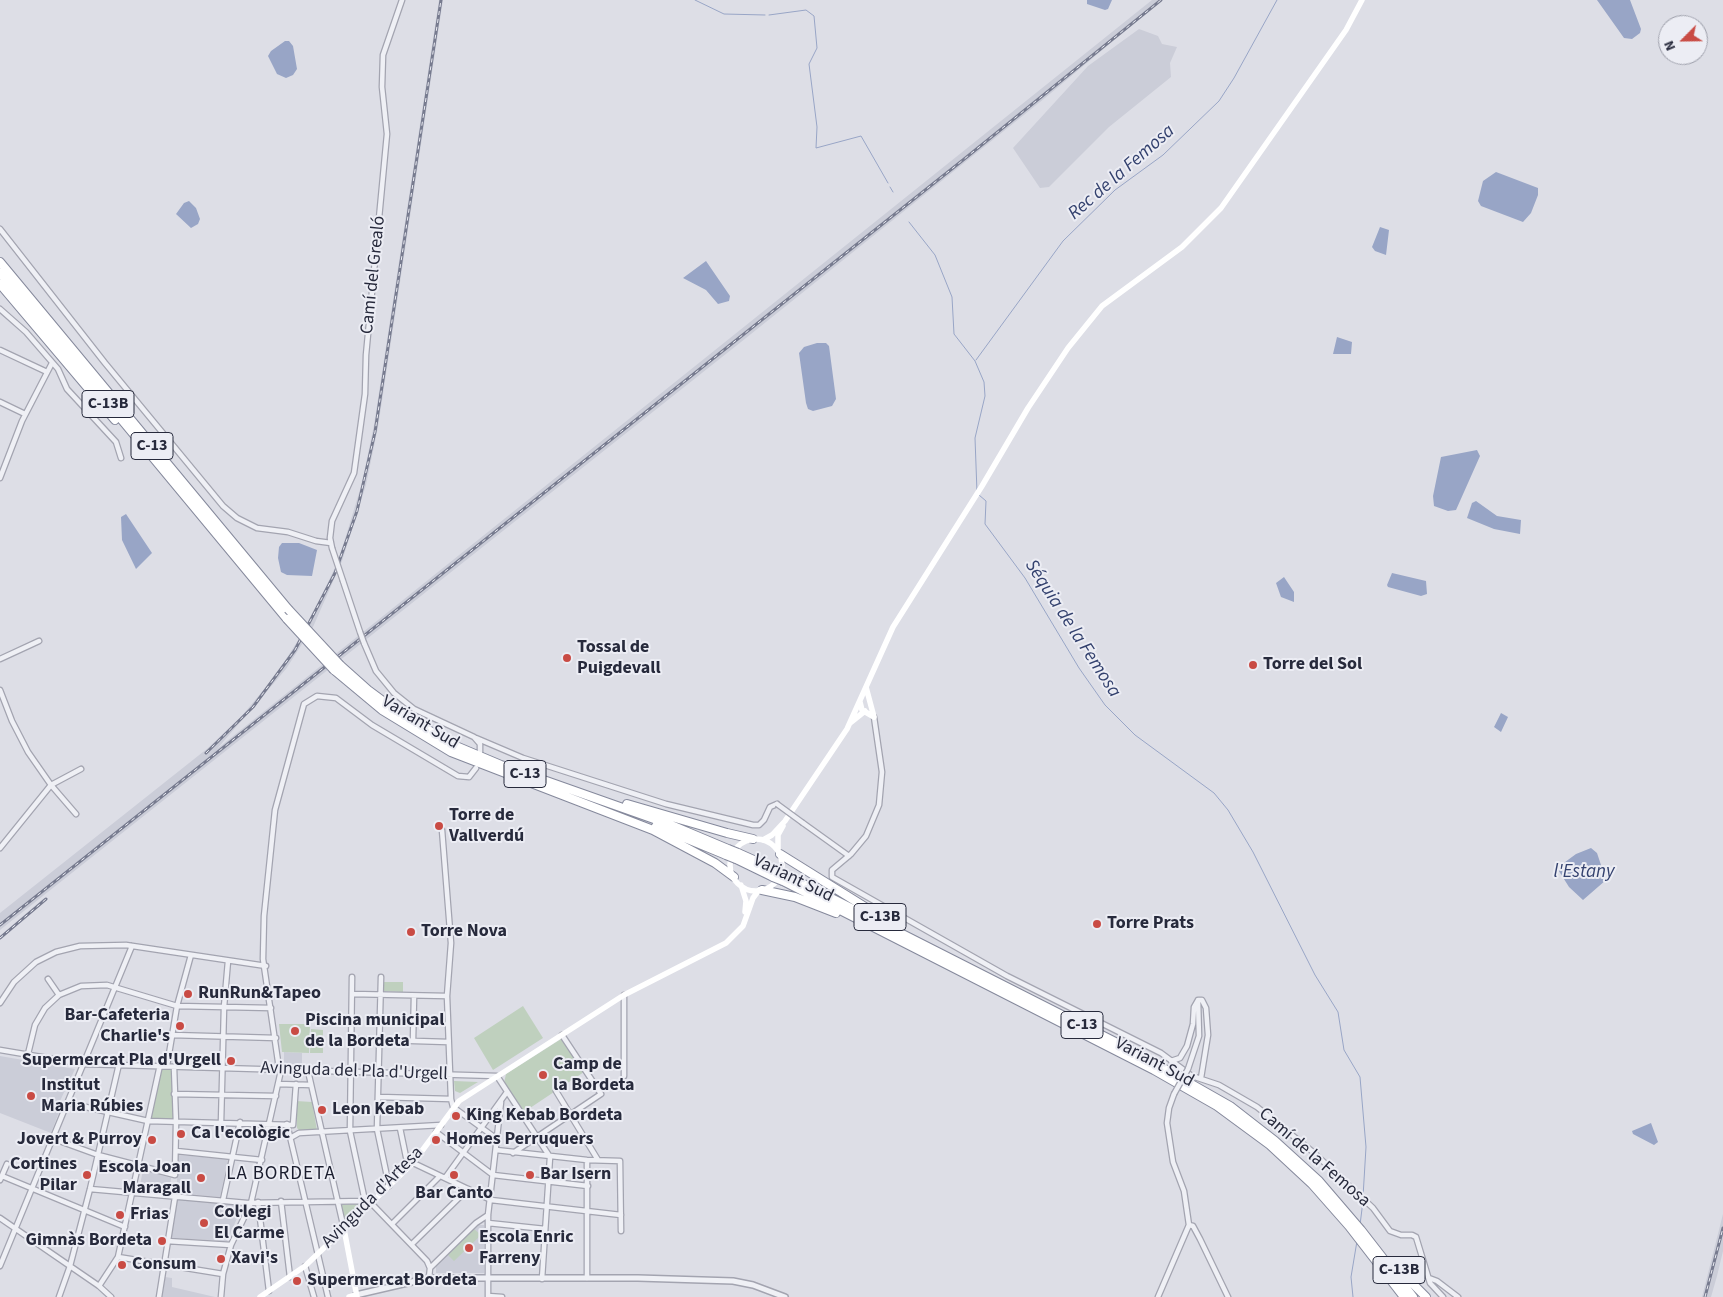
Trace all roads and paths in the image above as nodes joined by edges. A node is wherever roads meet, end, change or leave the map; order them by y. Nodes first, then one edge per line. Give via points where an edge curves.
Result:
1 (402, 0) edge
2 (1362, 0) edge
3 (0, 229) edge
4 (0, 258) edge
5 (0, 262) edge
6 (0, 273) edge
7 (16, 282) junction
8 (0, 284) edge
9 (0, 293) edge
10 (0, 309) edge
11 (0, 350) edge
12 (52, 363) junction
13 (47, 372) junction
14 (86, 386) junction
15 (0, 402) edge
16 (25, 414) junction
17 (0, 455) edge
18 (7, 458) junction
19 (121, 458) dead end
20 (0, 478) edge
21 (216, 534) junction
22 (331, 546) junction
23 (39, 641) dead end
24 (0, 660) edge
25 (337, 668) junction
26 (866, 688) junction
27 (0, 690) edge
28 (859, 703) junction
29 (869, 704) junction
30 (865, 711) junction
31 (874, 717) junction
32 (850, 723) junction
33 (476, 738) junction
34 (480, 752) dead end
35 (501, 765) junction
36 (476, 768) dead end
37 (81, 770) dead end
38 (51, 785) junction
39 (571, 797) junction
40 (76, 814) dead end
41 (784, 821) junction
42 (442, 830) dead end
43 (753, 839) junction
44 (763, 840) junction
45 (0, 848) edge
46 (727, 852) junction
47 (779, 852) junction
48 (849, 856) junction
49 (734, 877) junction
50 (784, 878) junction
51 (741, 886) junction
52 (760, 890) junction
53 (746, 907) junction
54 (740, 930) junction
55 (723, 944) junction
56 (132, 946) junction
57 (191, 956) junction
58 (228, 961) junction
59 (948, 964) junction
60 (266, 966) junction
61 (982, 974) junction
62 (352, 977) dead end
63 (381, 977) dead end
64 (48, 979) dead end
65 (115, 987) junction
66 (352, 994) junction
67 (626, 994) junction
68 (380, 995) junction
69 (59, 996) junction
70 (414, 996) junction
71 (447, 996) junction
72 (1198, 1000) junction
73 (0, 1003) edge
74 (178, 1006) junction
75 (224, 1007) junction
76 (271, 1008) junction
77 (172, 1035) junction
78 (562, 1035) junction
79 (223, 1036) junction
80 (276, 1038) junction
81 (351, 1039) junction
82 (380, 1040) junction
83 (412, 1041) junction
84 (448, 1042) junction
85 (0, 1050) edge
86 (28, 1054) junction
87 (1171, 1062) junction
88 (83, 1064) junction
89 (119, 1064) junction
90 (160, 1065) junction
91 (167, 1066) junction
92 (174, 1067) junction
93 (222, 1069) junction
94 (279, 1070) junction
95 (308, 1071) junction
96 (350, 1072) junction
97 (379, 1073) junction
98 (449, 1075) junction
99 (480, 1076) junction
100 (497, 1076) junction
101 (624, 1076) dead end
102 (1201, 1078) junction
103 (278, 1084) junction
104 (296, 1084) junction
105 (485, 1084) junction
106 (311, 1085) junction
107 (507, 1092) junction
108 (556, 1092) dead end
109 (174, 1094) junction
110 (221, 1095) junction
111 (276, 1096) junction
112 (379, 1097) junction
113 (451, 1099) junction
114 (500, 1102) junction
115 (68, 1103) junction
116 (453, 1107) junction
117 (109, 1111) junction
118 (570, 1115) junction
119 (148, 1121) junction
120 (221, 1122) junction
121 (240, 1122) junction
122 (176, 1123) junction
123 (270, 1123) junction
124 (287, 1124) junction
125 (293, 1125) junction
126 (441, 1125) junction
127 (400, 1128) junction
128 (482, 1128) junction
129 (378, 1130) junction
130 (350, 1131) junction
131 (436, 1132) junction
132 (299, 1133) junction
133 (321, 1133) junction
134 (537, 1136) junction
135 (292, 1137) junction
136 (54, 1139) junction
137 (497, 1139) junction
138 (496, 1150) junction
139 (176, 1151) junction
140 (464, 1152) junction
141 (513, 1153) junction
142 (98, 1155) junction
143 (232, 1157) junction
144 (550, 1157) junction
145 (262, 1160) junction
146 (587, 1160) junction
147 (598, 1160) junction
148 (413, 1163) junction
149 (7, 1164) dead end
150 (138, 1166) junction
151 (493, 1174) junction
152 (443, 1177) junction
153 (1, 1178) edge
154 (548, 1180) junction
155 (389, 1186) junction
156 (588, 1186) junction
157 (33, 1189) junction
158 (90, 1189) junction
159 (468, 1189) junction
160 (132, 1193) junction
161 (174, 1197) junction
162 (223, 1200) junction
163 (491, 1200) junction
164 (281, 1201) junction
165 (258, 1202) junction
166 (307, 1202) junction
167 (337, 1202) junction
168 (251, 1203) junction
169 (368, 1203) junction
170 (546, 1206) junction
171 (84, 1210) junction
172 (588, 1211) junction
173 (488, 1215) junction
174 (621, 1215) junction
175 (0, 1218) edge
176 (488, 1223) junction
177 (392, 1224) junction
178 (1189, 1225) junction
179 (125, 1227) junction
180 (16, 1228) junction
181 (344, 1229) junction
182 (545, 1229) junction
183 (622, 1231) dead end
184 (167, 1242) junction
185 (412, 1244) junction
186 (1375, 1244) junction
187 (231, 1245) junction
188 (318, 1253) junction
189 (118, 1257) junction
190 (164, 1264) junction
191 (0, 1266) edge
192 (70, 1266) junction
193 (305, 1266) junction
194 (430, 1268) junction
195 (223, 1274) junction
196 (290, 1277) junction
197 (429, 1278) junction
198 (542, 1278) junction
199 (587, 1278) junction
200 (1429, 1278) junction
201 (488, 1279) junction
202 (99, 1286) junction
203 (1396, 1286) joint
204 (269, 1291) junction
205 (357, 1296) edge
206 (488, 1296) edge
207 (59, 1297) edge
208 (111, 1297) edge
209 (159, 1297) edge
210 (221, 1297) edge
211 (260, 1297) edge
212 (314, 1297) edge
213 (328, 1297) edge
214 (349, 1297) edge
215 (502, 1297) edge
216 (785, 1297) edge
217 (1158, 1297) edge
218 (1228, 1297) edge
219 (1403, 1297) edge
220 (1413, 1297) edge
221 (1426, 1297) edge
222 (1443, 1297) edge
223 (1458, 1297) edge

1 - 22 street, Camí del Grealó via 382,58 386,140 365,394 358,426 356,460 350,482 333,516
2 - 26 main road via 1346,30 1221,208 1182,247 1102,306 1082,328 1028,408 893,626
3 - 22 street via 104,363 223,506 257,528 288,532
4 - 7 highway, C-13
5 - 7 highway
6 - 21 highway, C-13B
7 - 25 highway, C-13, bridge
8 - 14 highway, C-13
9 - 14 highway
10 - 12 street via 26,332
11 - 13 street
12 - 13 street
12 - 19 street via 67,389 116,442
13 - 16 street
14 - 21 highway, C-13
15 - 16 street
16 - 18 street
17 - 18 street
18 - 20 street
21 - 25 highway, C-13, bridge via 287,619
22 - 33 street, bridge via 364,643 379,676 399,697 432,718
23 - 24 street
25 - 35 highway, Variant Sud / C-13 via 417,724 456,746
25 - 39 highway, C-13 via 382,710 432,742 480,765
26 - 28 main road
26 - 29 main road
27 - 38 street via 19,735
28 - 29 main road
28 - 30 main road
28 - 32 main road
29 - 31 main road
30 - 31 main road
30 - 32 main road
31 - 48 street, Camí de la Femosa via 882,789 871,828
32 - 41 main road
33 - 34 street
33 - 48 street, bridge via 523,758 666,804 747,824 759,825 770,807 777,804
35 - 43 highway
35 - 46 highway, Variant Sud / C-13 via 638,812
36 - 60 street via 469,777 458,776 372,725 336,698 317,696 304,704 275,810 264,916 263,959
37 - 38 street
38 - 40 street
38 - 45 street
39 - 46 highway, Variant Sud / C-13
39 - 49 highway via 675,841
41 - 44 main road
41 - 47 main road via 778,836
42 - 71 street via 451,943
43 - 44 main road
43 - 49 main road via 734,851 730,866
44 - 47 main road
46 - 50 highway, Variant Sud / C-13, bridge
47 - 52 main road via 780,875 774,883
47 - 61 highway, C-13B via 849,899
48 - 87 street, Camí de la Femosa via 830,872 837,881 1007,976 1141,1043
49 - 51 main road
50 - 59 highway, Variant Sud / C-13
50 - 61 highway, Variant Sud / C-13
51 - 52 main road
51 - 53 main road
52 - 54 main road via 753,898
52 - 59 highway, C-13B via 807,901 943,965
53 - 54 main road
53 - 55 main road via 738,926
54 - 55 main road
55 - 67 main road, Avinguda d'Artesa
56 - 57 street
56 - 65 street
56 - 73 street via 85,945 52,954 20,975
57 - 58 street
57 - 74 street
58 - 60 street
58 - 75 street
59 - 203 highway, C-13 via 1154,1070 1217,1106 1252,1131 1290,1163 1348,1226
60 - 76 street
61 - 186 highway, Variant Sud / C-13 via 1212,1095 1268,1135 1318,1181
62 - 66 street
63 - 68 street
64 - 69 street
65 - 69 street via 99,984 81,986
65 - 74 street
65 - 88 street
66 - 68 street
66 - 81 street
67 - 78 main road, Avinguda d'Artesa
67 - 101 street
68 - 70 street
68 - 82 street
69 - 86 street via 39,1015
70 - 71 street
70 - 83 street
71 - 84 street
72 - 87 street via 1187,1046 1180,1058
72 - 102 street via 1204,1003 1208,1020 1208,1045
72 - 178 street, bridge via 1199,1036 1188,1069 1174,1094 1167,1123
74 - 75 street
74 - 77 street
75 - 76 street
75 - 79 street
76 - 80 street
77 - 79 street
77 - 91 street
78 - 100 main road, Avinguda d'Artesa
78 - 118 street via 602,1094
79 - 80 street
79 - 93 street
80 - 94 street
81 - 82 street
81 - 96 street
82 - 83 street
82 - 97 street
83 - 84 street
84 - 98 street
85 - 86 street
86 - 88 street
87 - 102 street, Camí de la Femosa
88 - 89 street
88 - 115 street
89 - 90 street
89 - 117 street
90 - 91 street
90 - 119 street
91 - 92 street
92 - 93 street, Avinguda del Pla d'Urgell
92 - 109 street
93 - 94 street, Avinguda del Pla d'Urgell
93 - 110 street
94 - 95 street, Avinguda del Pla d'Urgell
94 - 103 street
95 - 96 street, Avinguda del Pla d'Urgell
95 - 106 street
96 - 97 street, Avinguda del Pla d'Urgell
96 - 130 street
97 - 98 street, Avinguda del Pla d'Urgell
97 - 112 street
98 - 99 street, Avinguda del Pla d'Urgell
98 - 113 street
99 - 100 street, Avinguda del Pla d'Urgell
99 - 105 street
100 - 105 main road, Avinguda d'Artesa
100 - 107 street
102 - 200 street, Camí de la Femosa via 1257,1107 1313,1152 1366,1202 1390,1231 1416,1238
103 - 104 street
103 - 111 street
104 - 106 street
104 - 125 street
105 - 116 main road, Avinguda d'Artesa
106 - 133 street
107 - 114 street
107 - 134 street
108 - 118 street
109 - 110 street
109 - 122 street
110 - 111 street
110 - 120 street
111 - 123 street
112 - 113 street
112 - 129 street
113 - 116 street
114 - 128 street
114 - 137 street
115 - 117 street
115 - 136 street
116 - 126 main road, Avinguda d'Artesa
116 - 128 street
117 - 119 street
117 - 142 street
118 - 134 street
118 - 147 street
119 - 122 street
119 - 150 street
120 - 121 street
120 - 122 street
121 - 123 street
121 - 143 street
122 - 139 street
123 - 124 street
123 - 145 street
124 - 125 street
124 - 135 street
125 - 132 street
126 - 127 street
126 - 131 main road, Avinguda d'Artesa
127 - 129 street
127 - 148 street via 406,1157
128 - 137 street
128 - 140 street
129 - 130 street
129 - 155 street
130 - 133 street
130 - 169 street
131 - 140 street
131 - 148 main road, Avinguda d'Artesa
132 - 133 street
132 - 135 street
133 - 167 street
134 - 141 street
134 - 144 street
135 - 166 street
136 - 142 street
136 - 157 street
137 - 138 street
138 - 141 street
138 - 151 street
139 - 143 street
139 - 150 street via 175,1175
140 - 151 street
140 - 152 street
141 - 144 street
142 - 150 street
142 - 158 street
143 - 145 street
143 - 162 street
144 - 146 street
144 - 154 street
145 - 168 street
146 - 147 street
146 - 156 street
147 - 174 street via 620,1161
148 - 152 street
148 - 155 main road, Avinguda d'Artesa
149 - 153 street
150 - 160 street
151 - 154 street
151 - 163 street
152 - 159 street
152 - 177 street
153 - 157 street
154 - 156 street
154 - 170 street
155 - 169 main road, Avinguda d'Artesa
156 - 172 street
157 - 171 street
157 - 180 street
158 - 160 street
158 - 171 street
159 - 163 street
159 - 185 street
160 - 161 street
160 - 179 street
161 - 162 street
161 - 184 street
162 - 168 street
163 - 170 street
163 - 173 street
164 - 165 street
164 - 166 street
164 - 196 street
165 - 168 street
165 - 204 street
166 - 167 street
166 - 188 street
167 - 169 street
167 - 181 street
168 - 187 street
169 - 177 street
169 - 181 main road, Avinguda d'Artesa
170 - 172 street
170 - 182 street
171 - 179 street
171 - 192 street
172 - 174 street
172 - 199 street
173 - 176 street
173 - 194 street
174 - 183 street
175 - 180 street
176 - 182 street
176 - 201 street
177 - 185 street
178 - 217 street
178 - 218 street via 1193,1226
179 - 189 street
180 - 191 street
180 - 192 street
181 - 188 main road, Avinguda d'Artesa
181 - 205 main road
182 - 198 street
184 - 187 street
184 - 190 street
185 - 194 street
186 - 220 highway, C-13
186 - 221 highway, C-13B
187 - 195 street
188 - 193 main road, Avinguda d'Artesa
188 - 213 street
189 - 190 street
189 - 202 street
190 - 195 street
190 - 209 street
192 - 202 street
192 - 207 street
193 - 196 main road, Avinguda d'Artesa
193 - 212 street
194 - 197 street
195 - 210 street
196 - 204 main road, Avinguda d'Artesa
197 - 201 street
197 - 205 street
198 - 199 street
198 - 201 street
199 - 216 street via 726,1280 753,1285
200 - 222 street, Camí de la Femosa via 1433,1288
200 - 223 street
201 - 206 street
202 - 208 street
203 - 219 highway, C-13B
204 - 211 main road, Avinguda d'Artesa
205 - 214 main road
206 - 215 street

